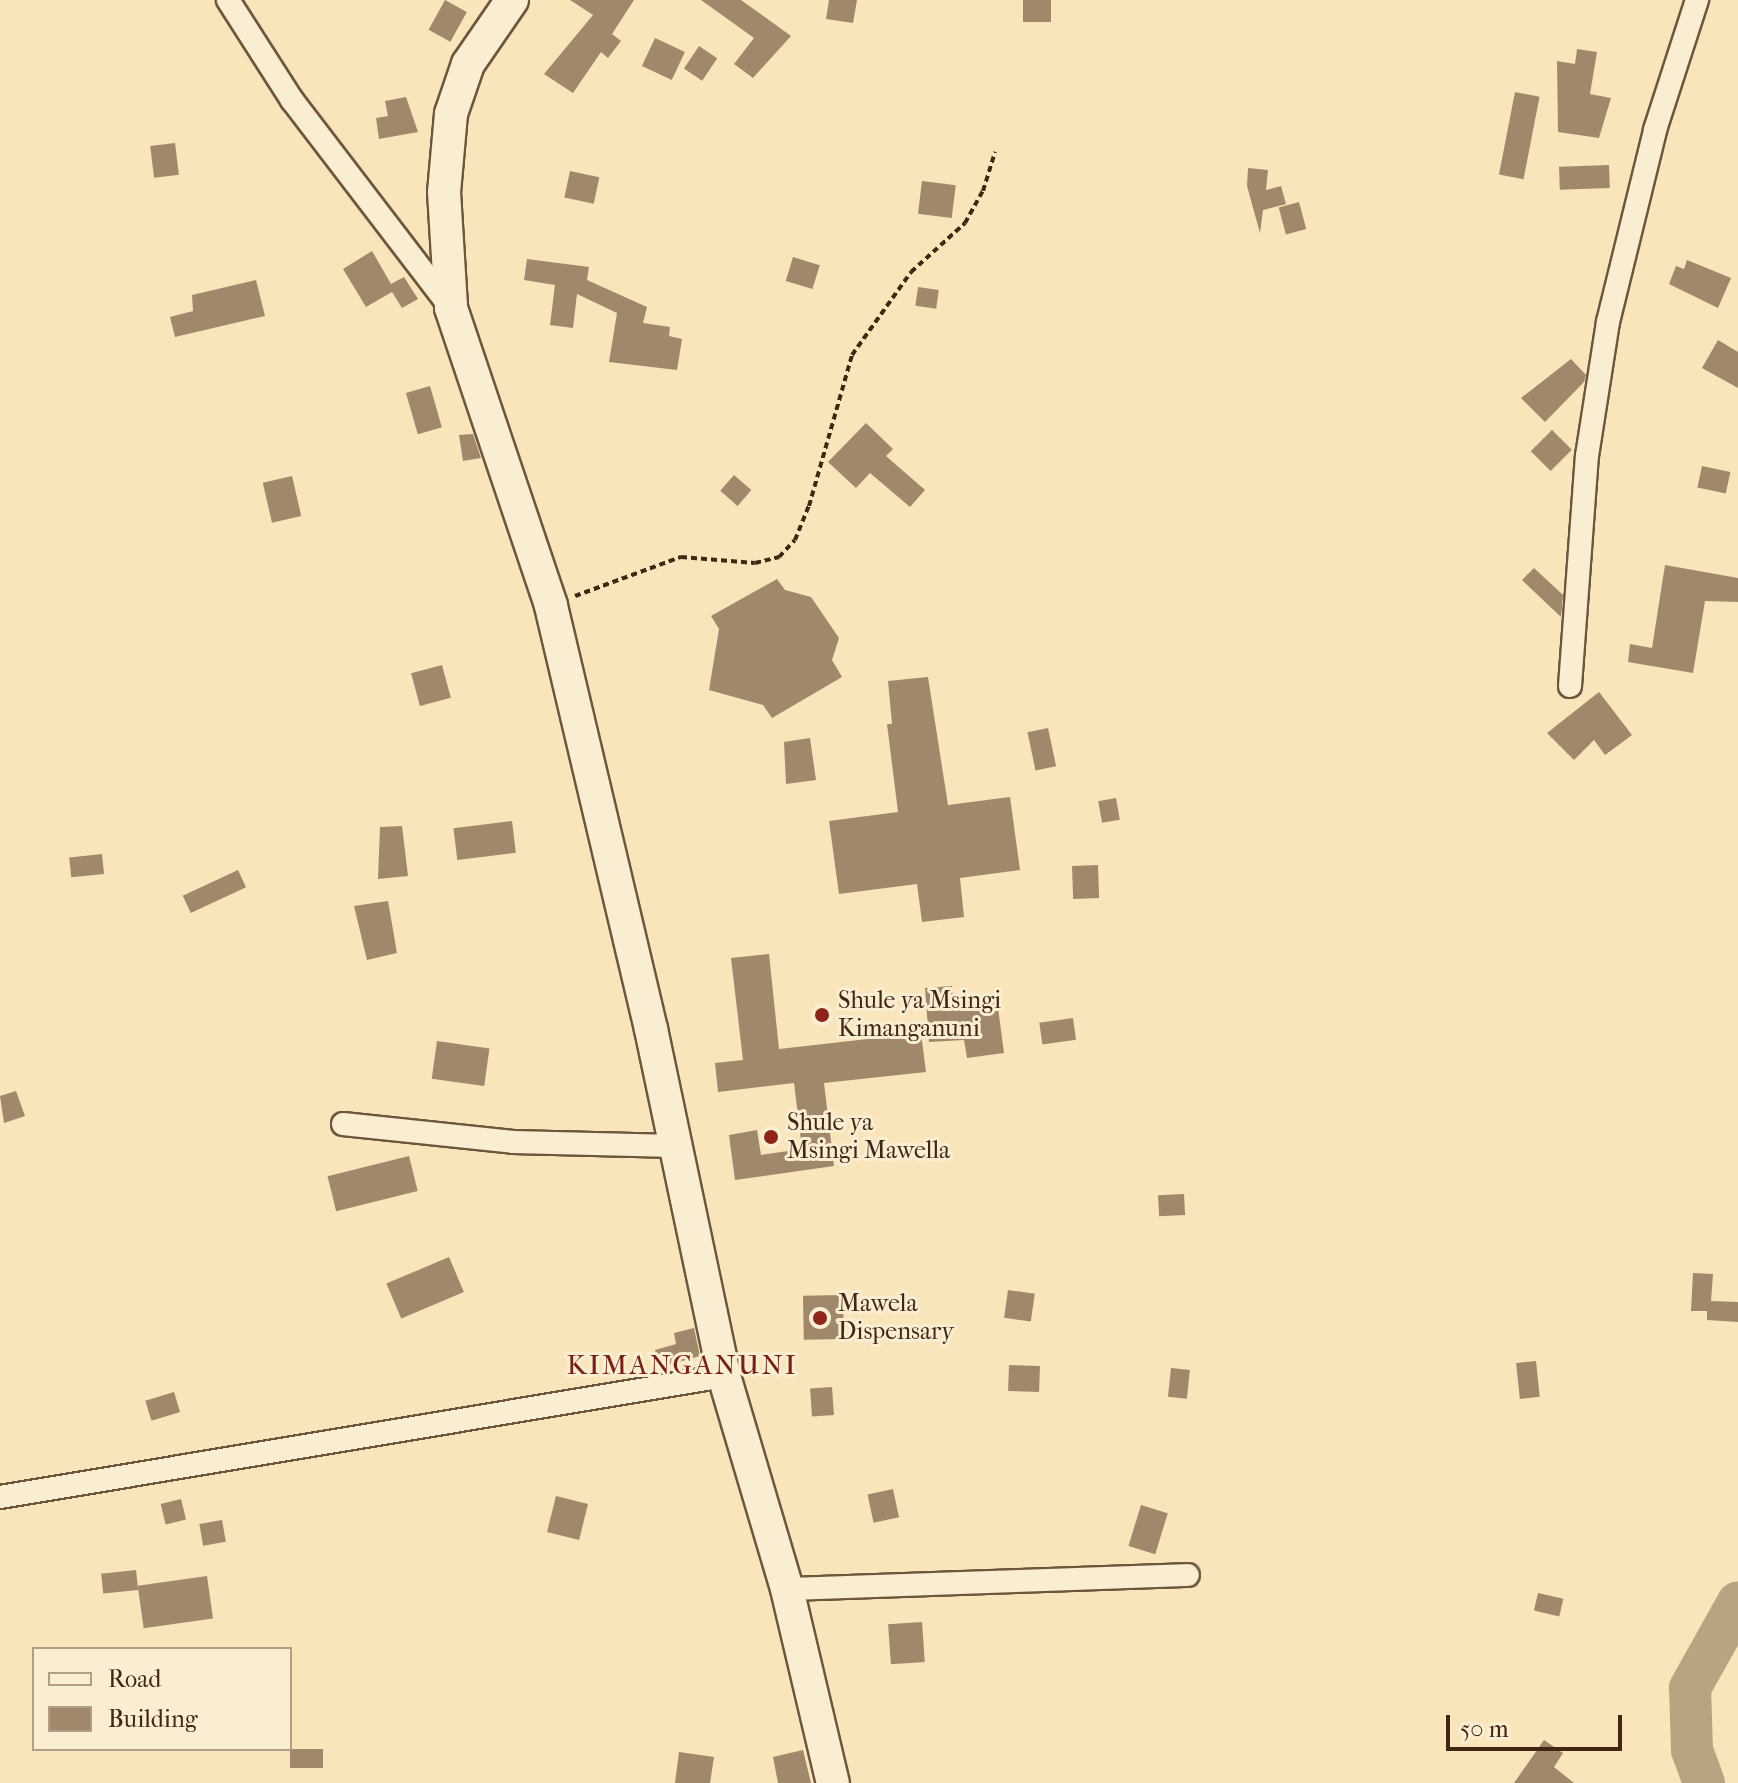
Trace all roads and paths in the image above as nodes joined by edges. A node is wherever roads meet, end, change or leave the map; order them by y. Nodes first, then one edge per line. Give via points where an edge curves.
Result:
1 (228, 0) edge
2 (512, 0) edge
3 (1697, 0) edge
4 (995, 152) dead end
5 (451, 308) junction
6 (551, 606) junction
7 (1570, 686) dead end
8 (343, 1124) dead end
9 (675, 1146) junction
10 (724, 1376) junction
11 (0, 1497) edge
12 (1188, 1575) dead end
13 (787, 1589) junction
14 (833, 1783) edge

1 - 5 street via 292,100
2 - 5 street via 468,64 451,114 444,192
3 - 7 street via 1655,130 1608,322 1587,456
4 - 6 path via 983,191 965,223 911,272 852,355 809,506 795,540 779,557 755,563 681,557
5 - 6 street
6 - 9 street
8 - 9 street via 513,1142
9 - 10 street
10 - 11 street
10 - 13 street
12 - 13 street
13 - 14 street

